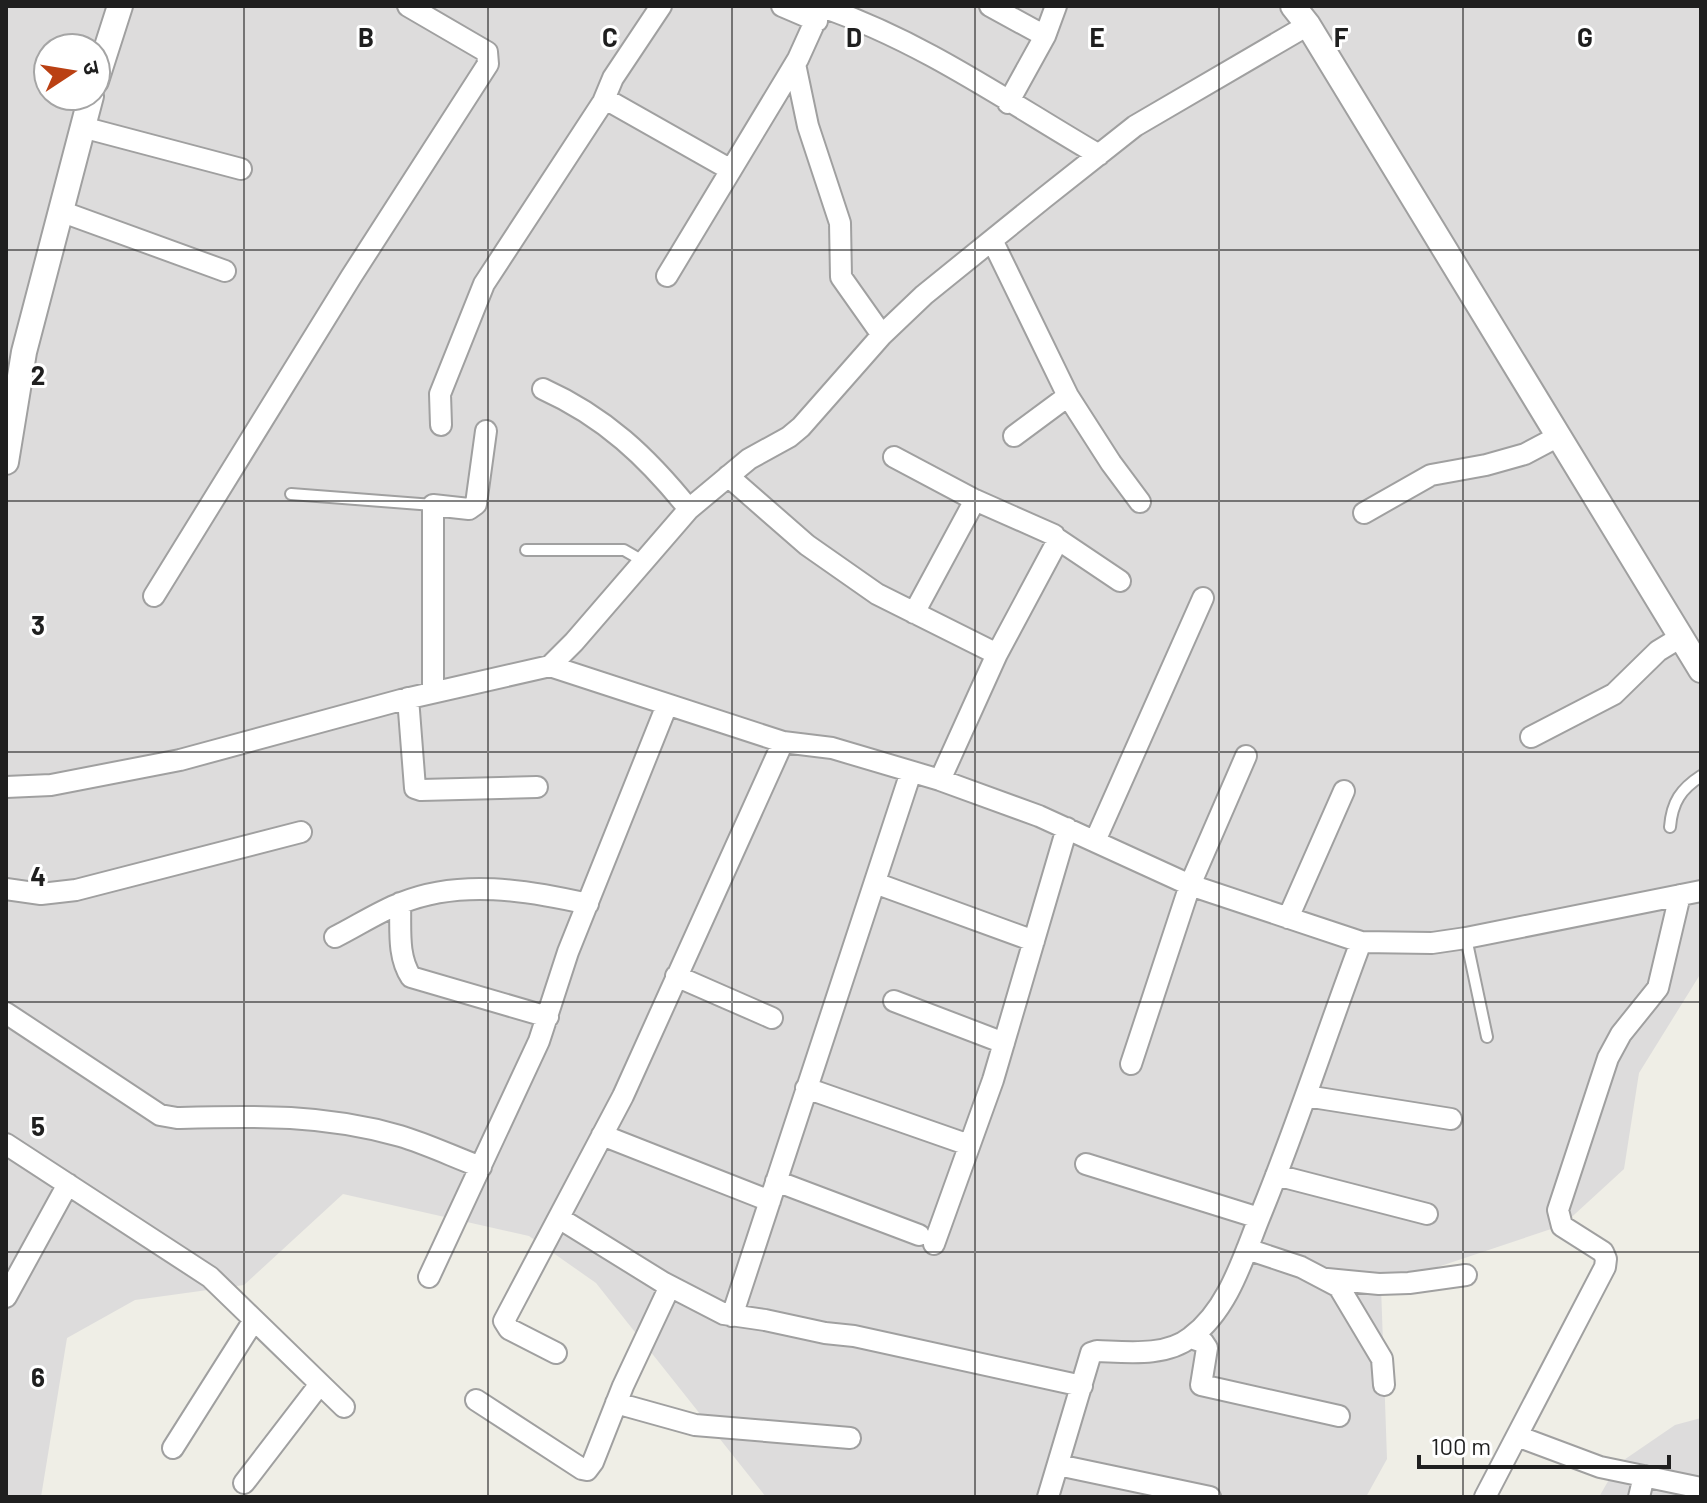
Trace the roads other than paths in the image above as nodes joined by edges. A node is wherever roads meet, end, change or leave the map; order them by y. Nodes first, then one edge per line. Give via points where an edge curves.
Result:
1 (120, 6) edge
2 (408, 6) edge
3 (660, 6) edge
4 (782, 6) edge
5 (990, 6) edge
6 (1056, 6) edge
7 (820, 11) edge
8 (1301, 15) edge
9 (112, 32) edge
10 (1045, 36) junction
11 (795, 64) junction
12 (603, 102) junction
13 (1008, 103) junction
14 (86, 112) edge
15 (82, 127) junction
16 (1099, 155) junction
17 (241, 169) dead end
18 (731, 170) junction
19 (60, 211) junction
20 (992, 240) junction
21 (225, 271) dead end
22 (667, 276) dead end
23 (882, 335) junction
24 (14, 360) edge
25 (543, 389) dead end
26 (1068, 396) junction
27 (441, 425) dead end
28 (486, 431) dead end
29 (1014, 436) dead end
30 (1559, 436) junction
31 (894, 457) dead end
32 (6, 462) edge
33 (728, 476) junction
34 (291, 494) dead end
35 (975, 500) junction
36 (1140, 502) dead end
37 (433, 505) junction
38 (689, 509) junction
39 (1364, 513) dead end
40 (1056, 538) junction
41 (526, 550) dead end
42 (643, 561) junction
43 (1120, 581) dead end
44 (154, 596) dead end
45 (1203, 598) dead end
46 (914, 613) junction
47 (1681, 637) junction
48 (997, 654) junction
49 (1699, 661) edge
50 (550, 666) junction
51 (433, 692) junction
52 (408, 698) junction
53 (667, 705) junction
54 (1531, 737) dead end
55 (783, 742) junction
56 (1246, 756) dead end
57 (911, 772) junction
58 (1701, 776) edge
59 (940, 780) junction
60 (6, 787) edge
61 (537, 787) dead end
62 (1344, 791) dead end
63 (1670, 827) dead end
64 (1067, 828) junction
65 (301, 832) dead end
66 (1095, 841) junction
67 (875, 883) junction
68 (1190, 885) junction
69 (6, 889) edge
70 (1701, 891) edge
71 (1680, 895) junction
72 (400, 903) junction
73 (588, 904) junction
74 (1288, 918) junction
75 (335, 937) dead end
76 (1466, 938) junction
77 (1034, 941) junction
78 (1361, 942) junction
79 (676, 976) junction
80 (894, 1001) dead end
81 (6, 1013) edge
82 (548, 1017) junction
83 (772, 1018) dead end
84 (1487, 1037) dead end
85 (1004, 1043) junction
86 (1131, 1064) dead end
87 (806, 1088) junction
88 (1306, 1096) junction
89 (1451, 1119) dead end
90 (602, 1135) junction
91 (6, 1144) edge
92 (969, 1145) junction
93 (1086, 1164) dead end
94 (481, 1167) junction
95 (1276, 1175) junction
96 (68, 1184) junction
97 (773, 1191) junction
98 (1427, 1214) dead end
99 (559, 1218) junction
100 (1259, 1218) junction
101 (1247, 1249) junction
102 (1466, 1275) dead end
103 (429, 1277) dead end
104 (1327, 1279) junction
105 (670, 1286) junction
106 (6, 1297) edge
107 (732, 1316) junction
108 (254, 1320) junction
109 (1191, 1338) junction
110 (556, 1353) dead end
111 (320, 1384) junction
112 (1384, 1385) dead end
113 (1082, 1386) junction
114 (476, 1400) dead end
115 (616, 1403) junction
116 (344, 1407) dead end
117 (1339, 1416) dead end
118 (1517, 1436) junction
119 (850, 1438) dead end
120 (173, 1448) dead end
121 (1058, 1465) junction
122 (1644, 1476) junction
123 (244, 1483) dead end
124 (1701, 1488) edge
125 (1048, 1497) edge
126 (1210, 1497) edge
127 (1485, 1497) edge
128 (1639, 1497) edge

1 - 9 street
2 - 44 street via 487,52 488,64
3 - 12 street
4 - 7 street
5 - 10 street
6 - 10 street
7 - 11 street
7 - 13 street via 929,53
8 - 16 street
8 - 30 street
10 - 13 street
11 - 18 street
11 - 23 street via 808,126 840,223 841,277
12 - 18 street
12 - 27 street via 484,284 440,394
13 - 16 street
14 - 15 street
15 - 17 street
15 - 19 street
16 - 20 street
18 - 22 street
19 - 21 street
19 - 24 street
20 - 23 street
20 - 26 street
23 - 33 street via 801,427
24 - 32 street
25 - 38 street via 615,431 654,466
26 - 29 street
26 - 36 street
28 - 37 street via 476,504 469,509
30 - 39 street via 1525,454 1431,475
30 - 47 street
31 - 35 street
33 - 38 street
33 - 46 street via 818,552
34 - 37 lane
35 - 40 street
35 - 46 street
37 - 51 street
38 - 42 street
40 - 43 street
40 - 48 street
41 - 42 lane via 624,550
42 - 50 street
45 - 66 street
46 - 48 street
47 - 49 street
47 - 54 street via 1658,651 1614,694
48 - 59 street
50 - 51 street
50 - 53 street
51 - 52 street
52 - 60 street via 180,760 51,785
52 - 61 street via 415,788
53 - 55 street
53 - 73 street
55 - 57 street via 832,748
55 - 79 street
56 - 68 street
57 - 59 street
57 - 67 street
58 - 63 lane via 1675,801
59 - 64 street
62 - 74 street
64 - 66 street
64 - 77 street
65 - 69 street via 76,890 41,894
66 - 68 street
67 - 77 street
67 - 87 street
68 - 74 street
68 - 86 street
70 - 71 street
71 - 76 street
71 - 118 street via 1658,988 1608,1058 1558,1210 1562,1226 1603,1252 1605,1267
72 - 73 street via 432,893 497,890
72 - 75 street
72 - 82 street via 401,945 411,977
73 - 82 street
74 - 78 street
76 - 78 street
76 - 84 lane
77 - 85 street
78 - 88 street
79 - 83 street
79 - 90 street
80 - 85 street
81 - 94 street via 160,1115 292,1116 349,1124 402,1137
82 - 94 street
85 - 92 street
87 - 92 street
87 - 97 street
88 - 89 street
88 - 95 street
90 - 97 street
90 - 99 street
91 - 96 street
92 - 97 street via 927,1239
93 - 100 street
94 - 103 street
95 - 98 street
95 - 100 street
96 - 106 street
96 - 108 street via 210,1277
97 - 107 street
99 - 105 street
99 - 110 street via 504,1321 509,1329
100 - 101 street
101 - 104 street
101 - 109 street via 1221,1304
102 - 104 street via 1379,1284
104 - 112 street via 1339,1287 1382,1359
105 - 107 street
105 - 115 street
107 - 113 street via 854,1336
108 - 111 street
108 - 120 street
109 - 113 street via 1159,1350 1093,1351
109 - 117 street via 1207,1348 1201,1385
111 - 116 street
111 - 123 street
113 - 121 street
114 - 115 street via 587,1470
115 - 119 street via 695,1425
118 - 122 street via 1600,1467
118 - 127 street
121 - 125 street
121 - 126 street
122 - 124 street
122 - 128 street

